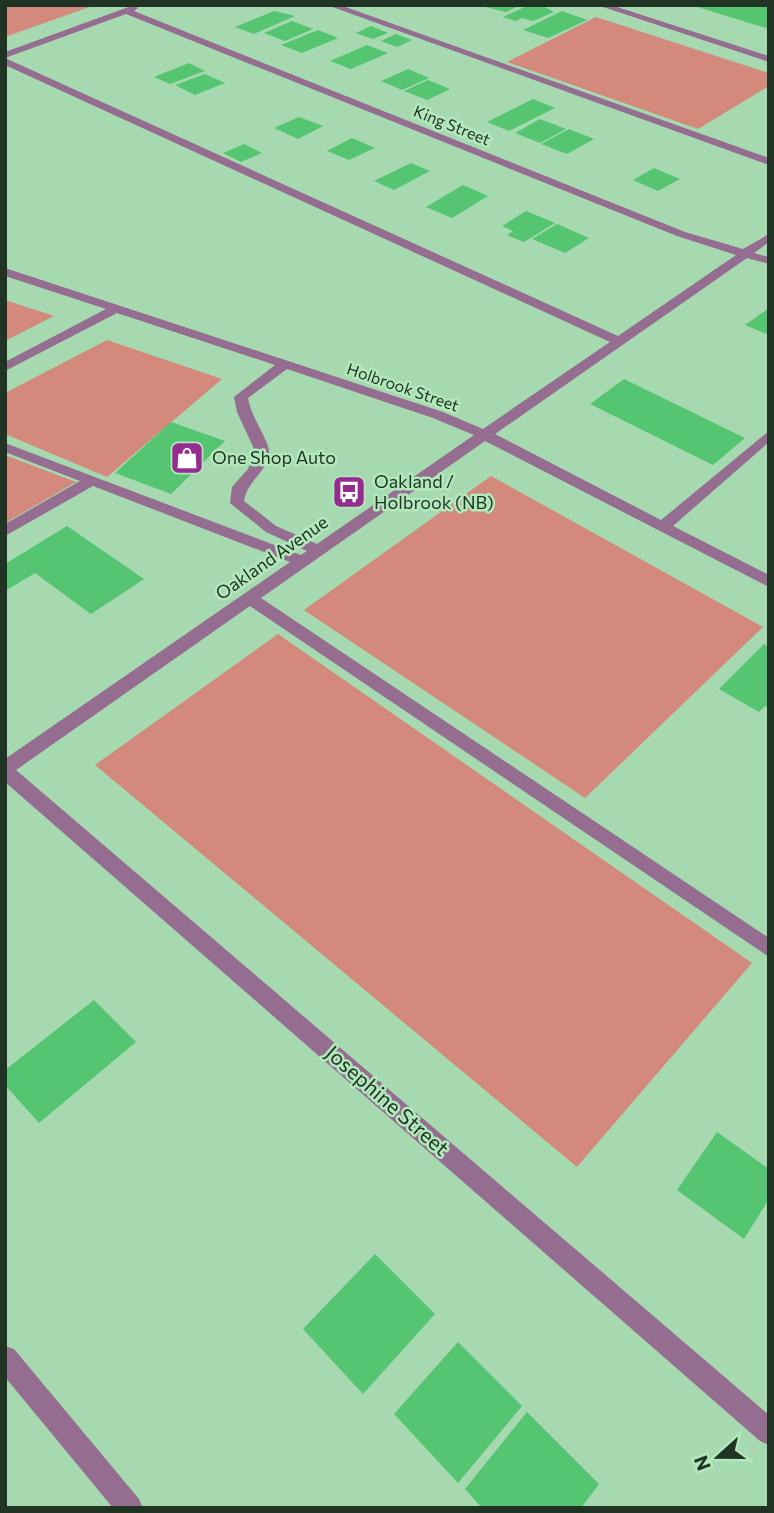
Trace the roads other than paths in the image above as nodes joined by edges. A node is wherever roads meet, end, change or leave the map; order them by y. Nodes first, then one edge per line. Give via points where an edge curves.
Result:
1 (141, 5) edge
2 (331, 5) edge
3 (601, 5) edge
4 (126, 11) junction
5 (5, 55) edge
6 (769, 59) edge
7 (5, 61) edge
8 (769, 162) edge
9 (769, 237) edge
10 (743, 255) junction
11 (769, 261) edge
12 (5, 272) edge
13 (116, 309) junction
14 (619, 341) junction
15 (284, 365) junction
16 (5, 368) edge
17 (483, 434) junction
18 (769, 435) edge
19 (5, 447) edge
20 (92, 480) junction
21 (664, 526) junction
22 (5, 531) edge
23 (318, 550) junction
24 (302, 561) junction
25 (769, 582) edge
26 (249, 598) junction
27 (5, 769) edge
28 (769, 948) edge
29 (5, 1358) edge
30 (769, 1432) edge
31 (130, 1508) edge

1 - 4 street
2 - 8 street
3 - 6 street
4 - 5 street
4 - 10 street, King Street
7 - 14 street
9 - 10 street, Oakland Avenue
10 - 11 street, King Street
10 - 14 street, Oakland Avenue
12 - 13 street, Holbrook Street
13 - 15 street, Holbrook Street
13 - 16 street
14 - 17 street, Oakland Avenue
15 - 17 street, Holbrook Street
15 - 23 street via 241,397 263,450 258,470 239,487 237,503 271,528
17 - 21 street, Holbrook Street
17 - 23 street, Oakland Avenue
18 - 21 street
19 - 20 street
20 - 22 street
20 - 24 street
21 - 25 street, Holbrook Street
23 - 24 street, Oakland Avenue
24 - 26 street, Oakland Avenue
26 - 27 street, Oakland Avenue
26 - 28 street
27 - 30 street, Josephine Street
29 - 31 street

